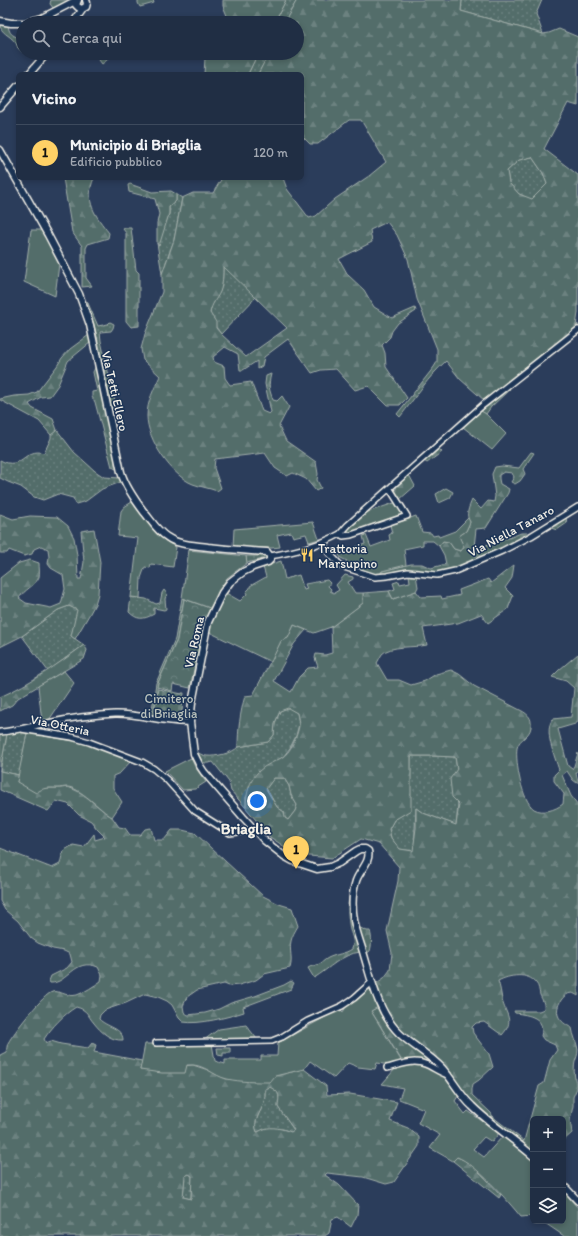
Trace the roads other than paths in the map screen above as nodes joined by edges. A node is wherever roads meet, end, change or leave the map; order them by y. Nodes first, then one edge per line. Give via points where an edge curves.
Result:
1 (87, 1) edge
2 (79, 5) edge
3 (46, 16) edge
4 (76, 16) edge
5 (0, 21) edge
6 (16, 23) edge
7 (41, 60) edge
8 (31, 72) edge
9 (16, 88) edge
10 (0, 107) edge
11 (0, 150) edge
12 (16, 178) edge
13 (17, 180) edge
14 (578, 330) edge
15 (390, 489) junction
16 (578, 507) edge
17 (340, 534) junction
18 (322, 543) junction
19 (270, 556) junction
20 (190, 722) junction
21 (22, 729) junction
22 (0, 732) edge
23 (254, 830) junction
24 (372, 982) junction
25 (156, 1043) dead end
26 (387, 1068) dead end
27 (448, 1075) junction
28 (530, 1154) edge
29 (566, 1188) edge
30 (578, 1201) edge

1 - 2 main road via 86,7
2 - 3 main road via 66,6
2 - 4 main road
5 - 6 main road
7 - 8 main road
9 - 10 main road
11 - 12 main road, Via Tetti Ellero
13 - 19 main road, Via Tetti Ellero via 84,308 90,325 121,472 124,482 138,504 158,529 175,541 267,552
14 - 15 street via 483,405
15 - 17 street
15 - 17 street, Via Roma via 407,516 351,535
16 - 18 street, Via Niella Tanaro via 502,551 455,571 437,574 408,572 375,577 341,566
17 - 18 street, Via Roma
18 - 19 street, Via Roma
19 - 20 main road, Via Roma via 268,562 243,572 230,582 213,611 206,629
20 - 21 street, Via Otteria via 116,714 60,720
20 - 23 main road, Via Roma via 194,754 200,766
21 - 22 street
21 - 23 street, Via Otteria via 72,737 142,762 167,780 195,811 230,833
23 - 24 main road, Via Roma via 284,856 317,869 339,863 356,850 368,851 368,858 356,882 353,910 354,922
24 - 25 street via 342,1006 272,1041
24 - 27 main road via 380,1005 394,1028
26 - 27 street via 418,1062
27 - 28 main road via 472,1107
29 - 30 main road

